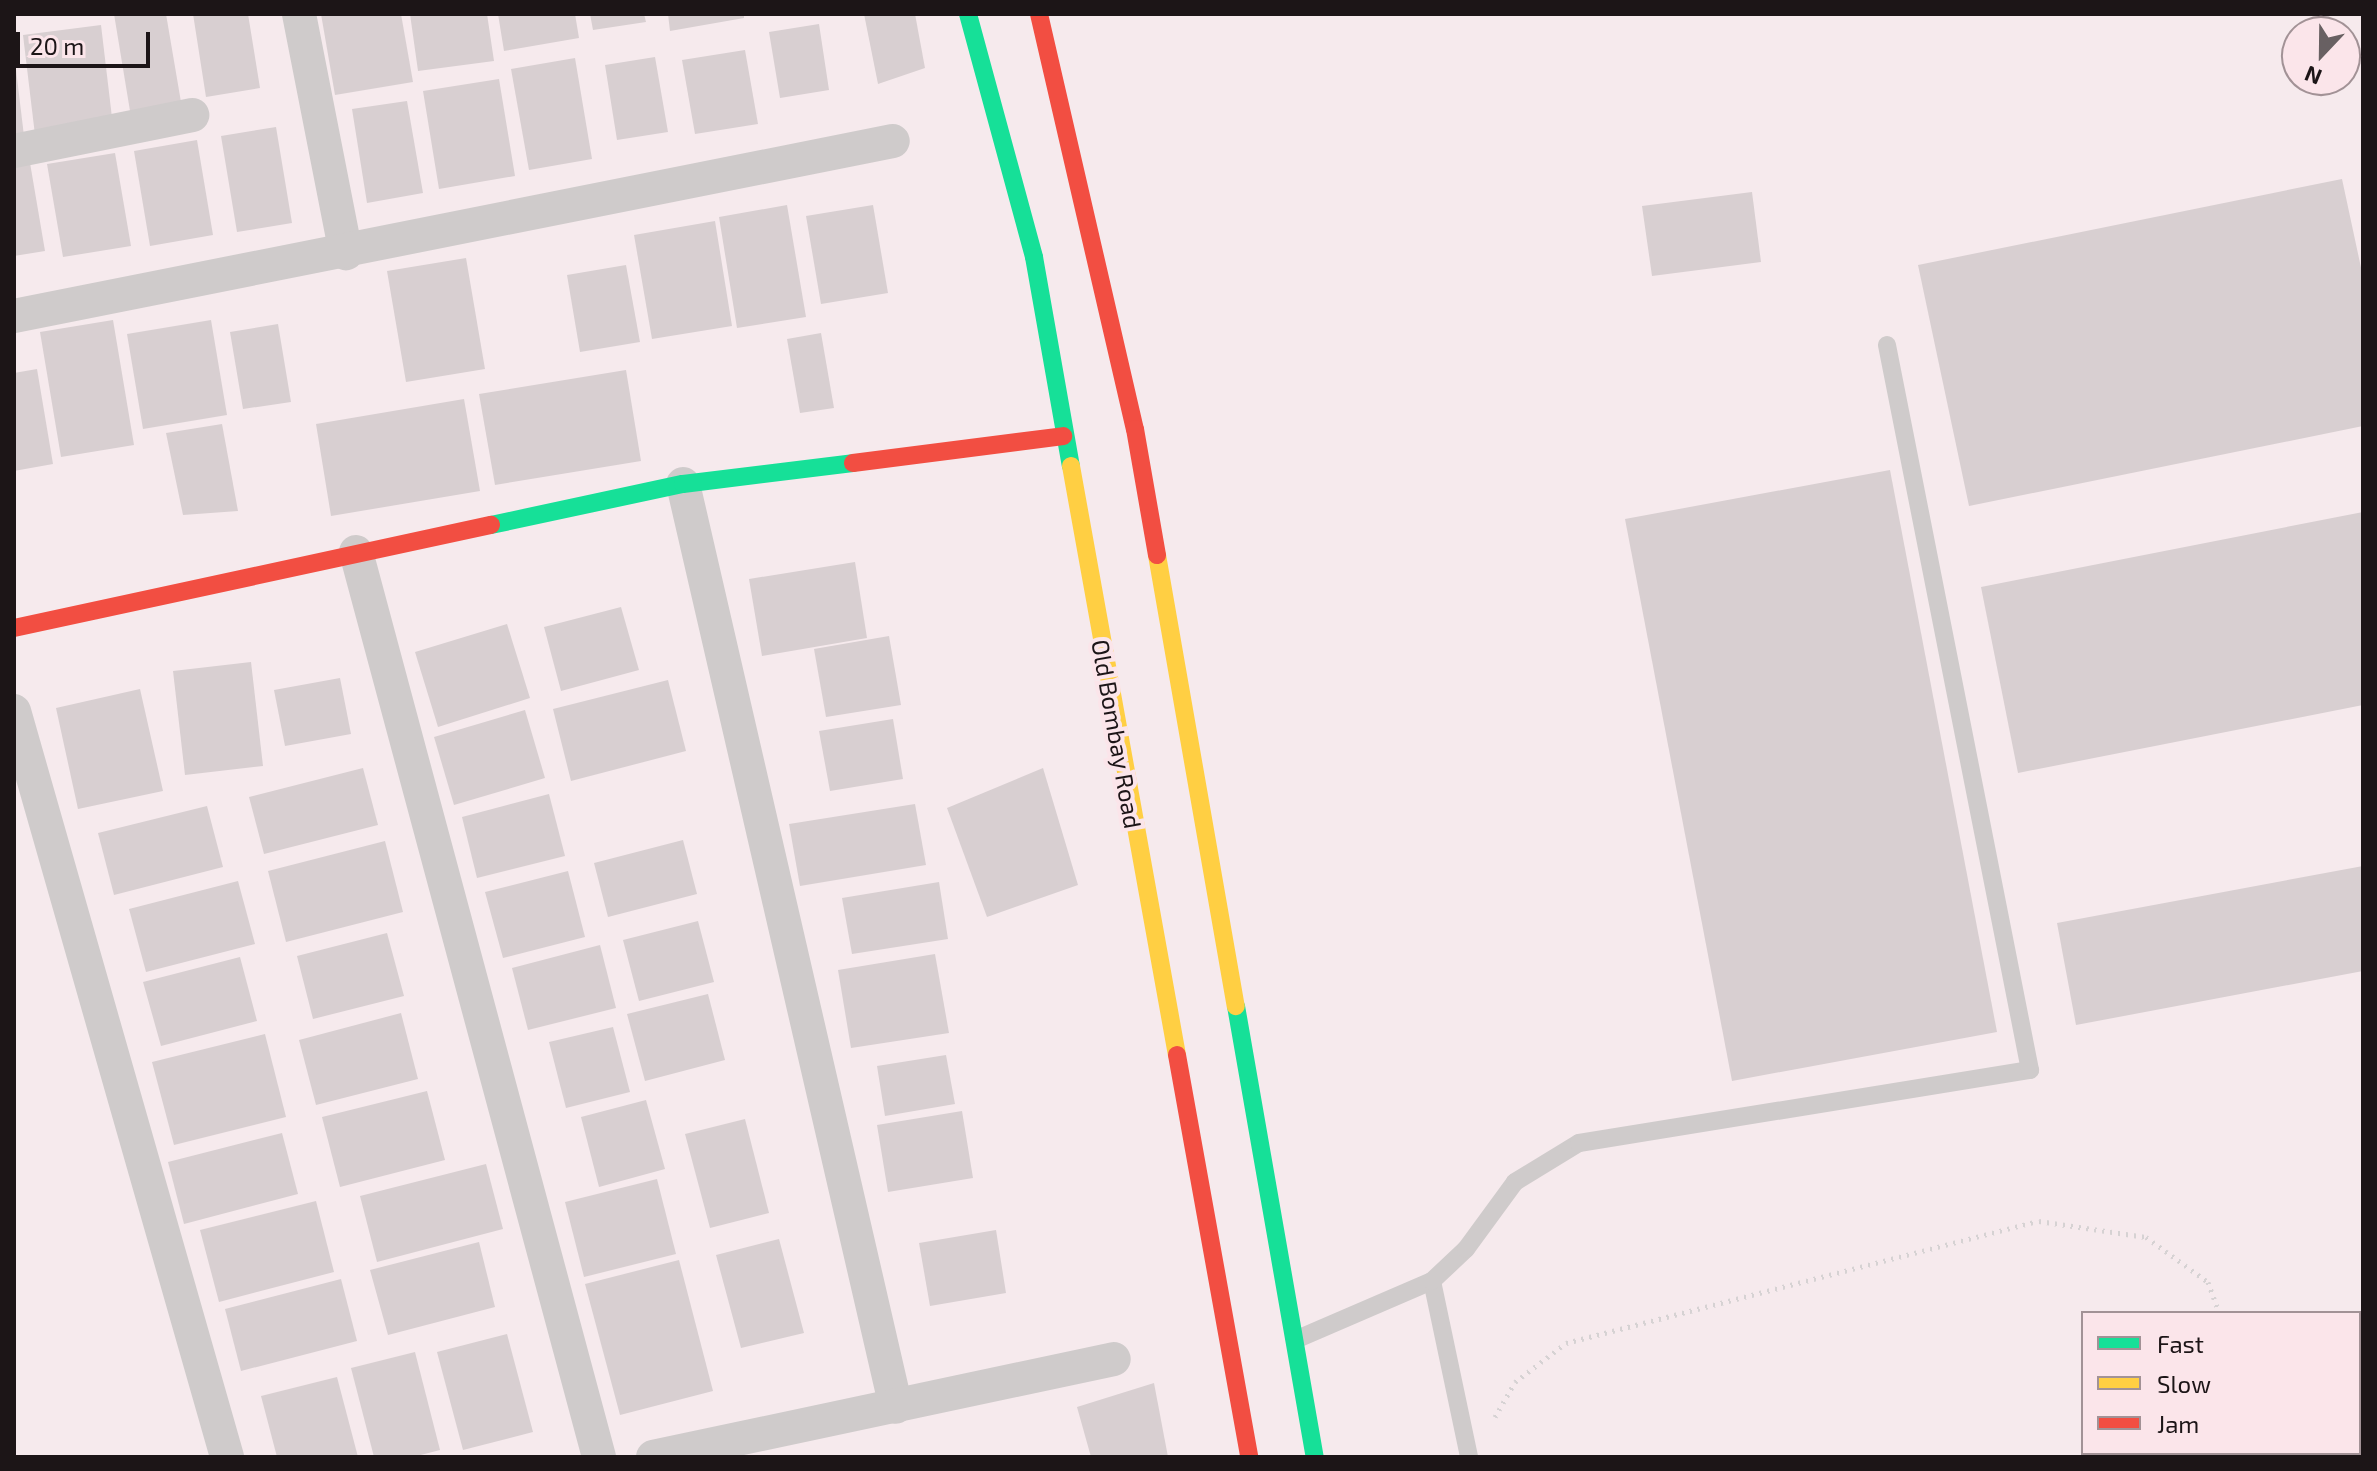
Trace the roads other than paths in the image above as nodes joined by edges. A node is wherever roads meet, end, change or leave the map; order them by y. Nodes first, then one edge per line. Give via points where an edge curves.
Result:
1 (299, 14) edge
2 (968, 14) edge
3 (1039, 14) edge
4 (192, 115) dead end
5 (893, 141) dead end
6 (14, 151) edge
7 (346, 253) junction
8 (14, 316) edge
9 (1887, 345) dead end
10 (1063, 436) junction
11 (683, 484) junction
12 (356, 552) junction
13 (14, 628) edge
14 (14, 711) edge
15 (1432, 1281) junction
16 (1294, 1340) junction
17 (1114, 1359) dead end
18 (896, 1407) junction
19 (744, 1448) edge
20 (227, 1457) edge
21 (599, 1457) edge
22 (653, 1457) edge
23 (1249, 1457) edge
24 (1315, 1457) edge
25 (1469, 1457) edge

1 - 7 street
2 - 10 main road, Old Bombay Road via 1034,257
3 - 16 main road via 1135,429
4 - 6 street
5 - 7 street
7 - 8 street
9 - 15 lane via 2030,1070 1579,1143 1515,1182 1466,1249
10 - 11 main road
10 - 23 main road, Old Bombay Road
11 - 12 main road
11 - 18 street
12 - 13 main road
12 - 21 street
14 - 20 street
15 - 16 lane
15 - 25 lane
16 - 24 main road
17 - 18 street
18 - 19 street
19 - 22 street

